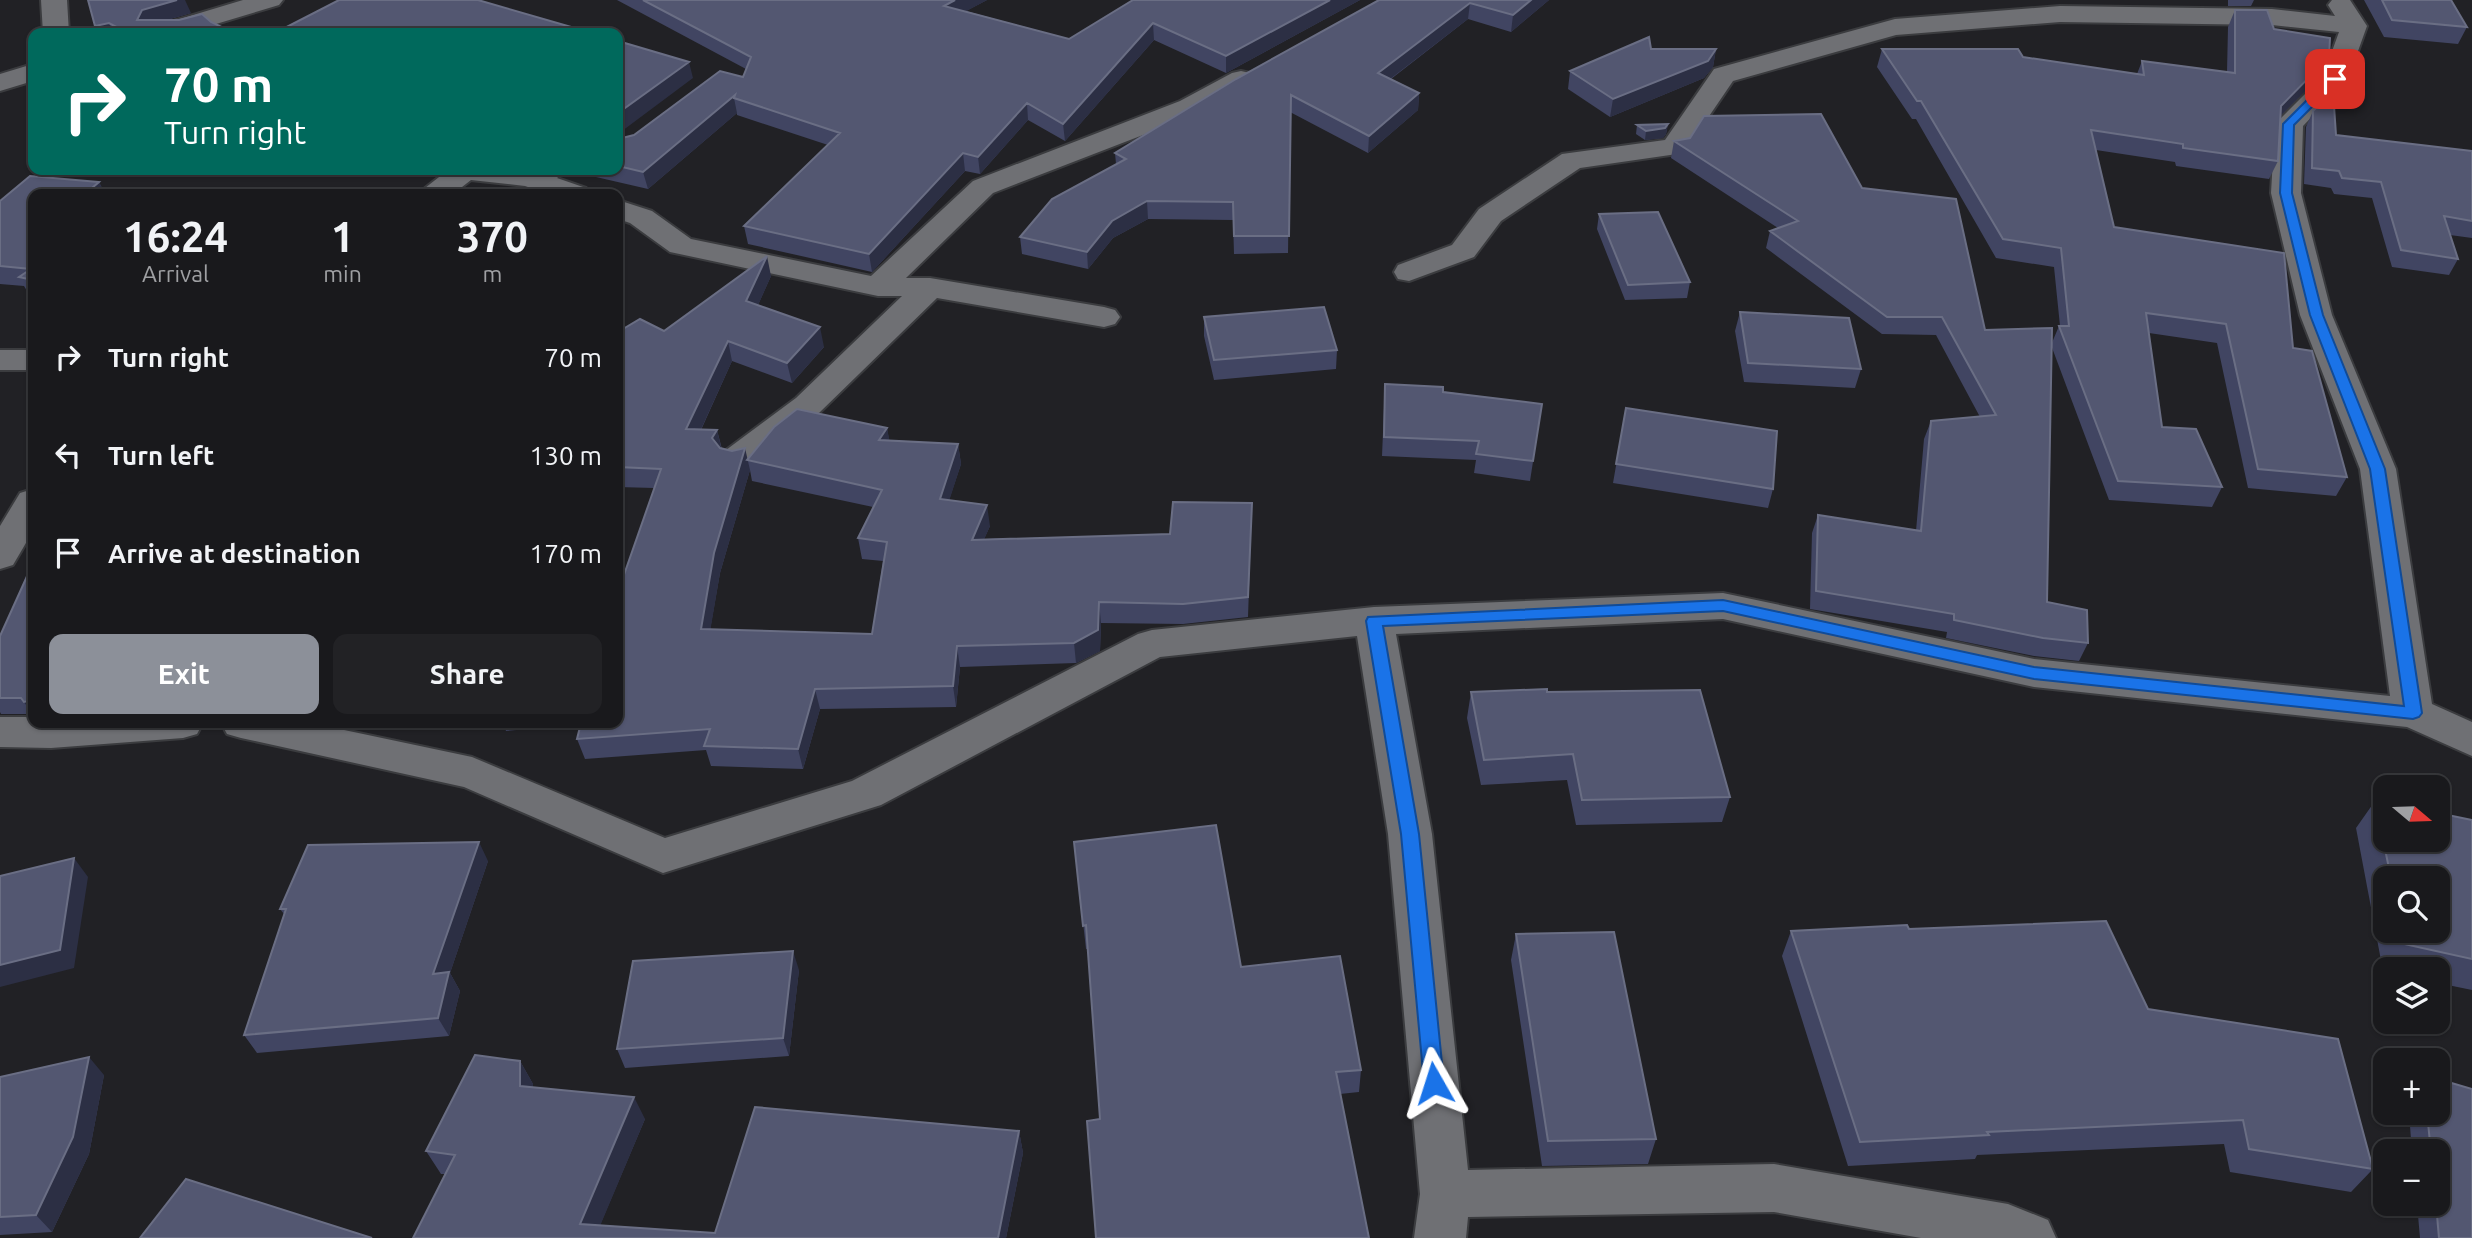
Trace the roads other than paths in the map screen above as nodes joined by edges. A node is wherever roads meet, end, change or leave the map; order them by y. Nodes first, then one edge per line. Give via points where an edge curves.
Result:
1 (54, 0) edge
2 (270, 0) edge
3 (2346, 13) edge
4 (56, 28) edge
5 (176, 28) edge
6 (1263, 67) edge
7 (28, 74) edge
8 (0, 83) edge
9 (456, 175) edge
10 (542, 175) edge
11 (441, 189) edge
12 (567, 189) edge
13 (623, 211) edge
14 (1409, 272) dead end
15 (878, 286) junction
16 (930, 287) junction
17 (1104, 317) dead end
18 (0, 360) edge
19 (28, 360) edge
20 (738, 458) edge
21 (28, 508) edge
22 (0, 556) edge
23 (1374, 621) junction
24 (2413, 713) junction
25 (117, 728) edge
26 (264, 728) edge
27 (0, 732) edge
28 (2472, 740) edge
29 (1443, 1216) edge
30 (2030, 1238) edge

1 - 4 street
2 - 5 street
3 - 14 street via 2272,17 2060,14 1895,27 1723,75 1674,147 1572,160 1490,215 1463,251
3 - 24 street via 2335,79 2288,124 2286,193 2316,315 2378,469
6 - 15 street via 1190,107 983,187
7 - 8 street
9 - 11 street
10 - 12 street
13 - 15 street via 641,217 681,246
15 - 16 street
16 - 17 street
16 - 20 street via 808,405
18 - 19 street
21 - 22 street
23 - 24 street via 1723,606 2034,673
23 - 26 street via 1152,644 866,793 663,856 472,773
23 - 29 street via 1410,834
24 - 28 street
25 - 27 street
29 - 30 street via 1774,1188 2008,1229

